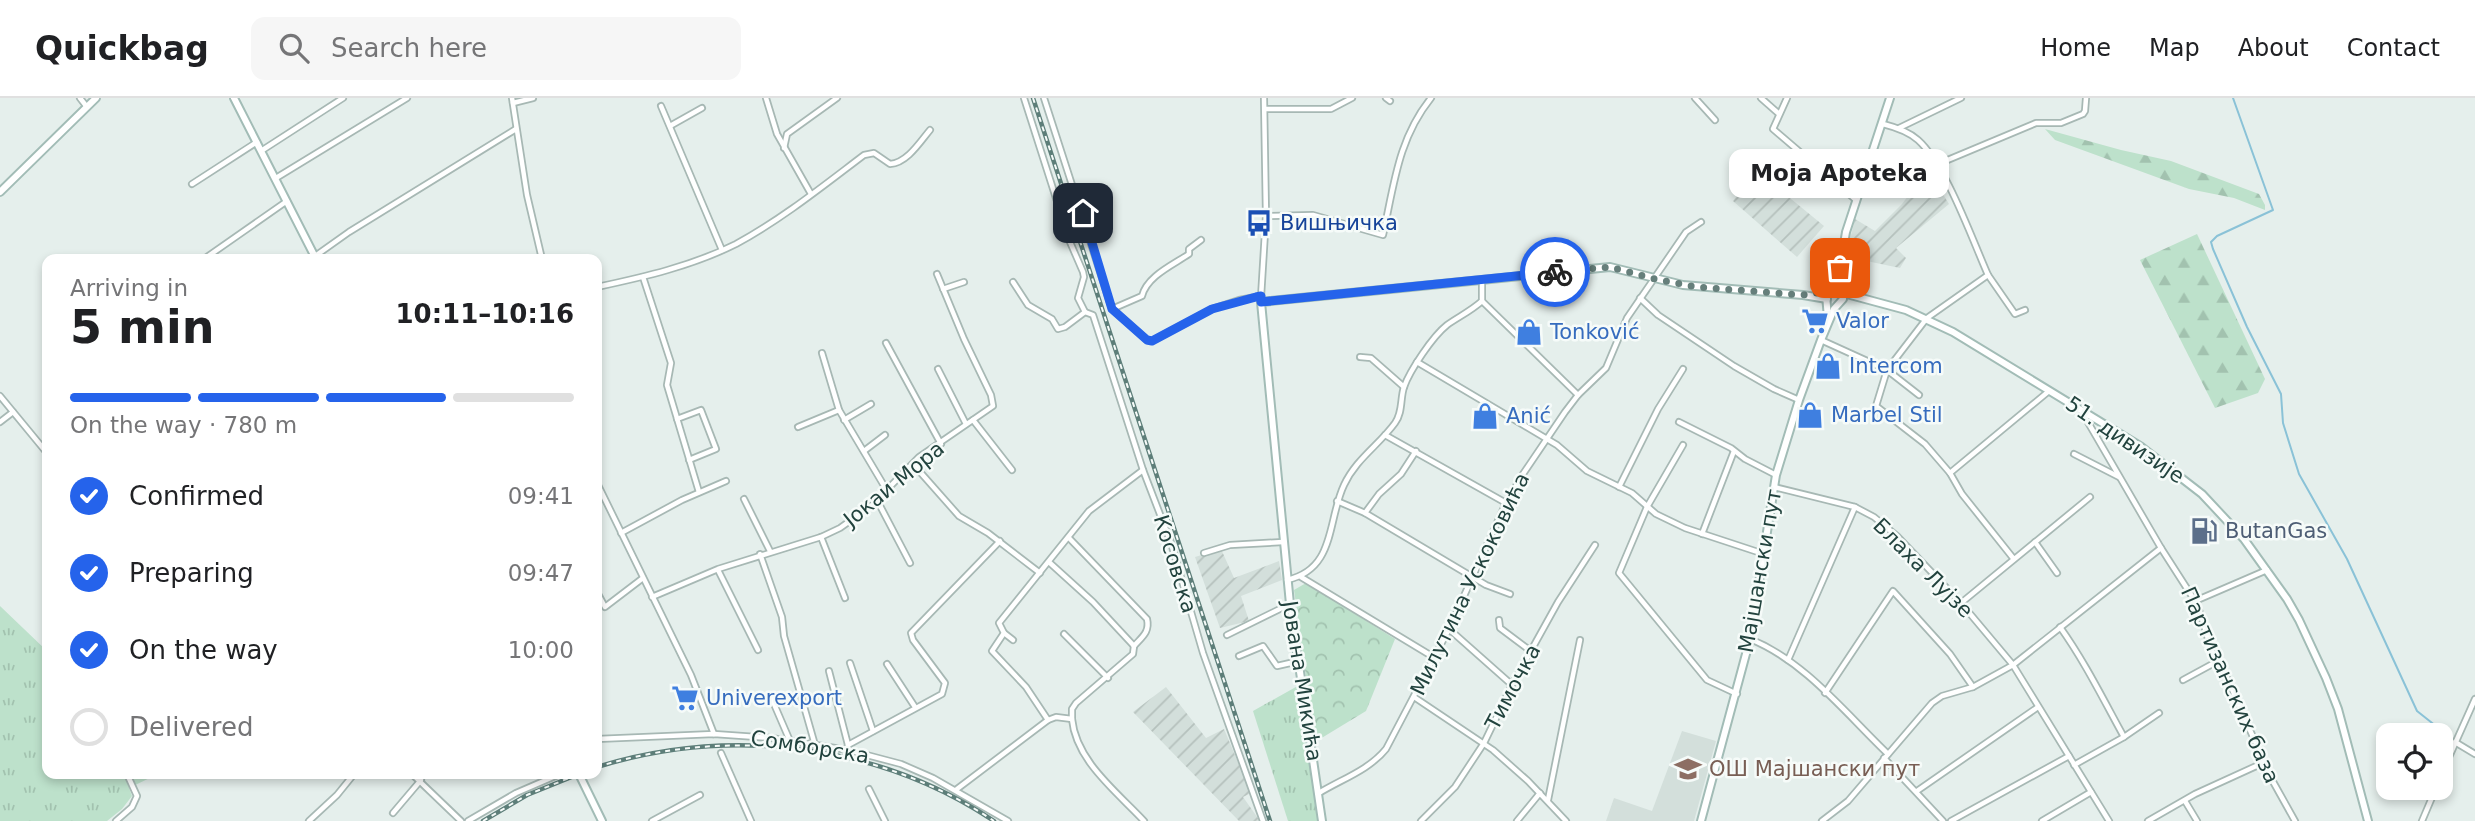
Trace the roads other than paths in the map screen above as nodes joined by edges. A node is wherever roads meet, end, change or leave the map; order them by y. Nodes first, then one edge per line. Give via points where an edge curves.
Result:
1 (80, 98) edge
2 (96, 98) edge
3 (234, 98) edge
4 (343, 98) edge
5 (407, 98) edge
6 (533, 98) edge
7 (766, 98) edge
8 (837, 98) edge
9 (1024, 98) edge
10 (1045, 98) edge
11 (1264, 98) edge
12 (1352, 98) edge
13 (1431, 98) edge
14 (1695, 98) edge
15 (1761, 98) edge
16 (1787, 98) edge
17 (1890, 98) edge
18 (1961, 98) edge
19 (2086, 98) edge
20 (513, 101) edge
21 (661, 106) dead end
22 (87, 107) junction
23 (702, 108) dead end
24 (1264, 109) junction
25 (1778, 113) junction
26 (1715, 120) dead end
27 (1883, 124) junction
28 (670, 126) junction
29 (1899, 128) junction
30 (516, 129) junction
31 (930, 130) dead end
32 (257, 142) junction
33 (784, 149) junction
34 (261, 150) junction
35 (1938, 164) junction
36 (275, 178) junction
37 (192, 184) dead end
38 (0, 192) edge
39 (811, 194) junction
40 (1856, 200) junction
41 (287, 201) junction
42 (1266, 216) junction
43 (1702, 222) dead end
44 (1201, 240) dead end
45 (722, 250) junction
46 (211, 254) edge
47 (312, 254) edge
48 (319, 254) edge
49 (541, 254) edge
50 (1840, 268) junction
51 (937, 274) dead end
52 (1988, 275) junction
53 (643, 276) junction
54 (1655, 279) junction
55 (1482, 280) junction
56 (964, 282) dead end
57 (1013, 282) dead end
58 (602, 286) edge
59 (943, 289) junction
60 (1830, 289) junction
61 (1843, 292) junction
62 (1803, 295) junction
63 (1640, 298) junction
64 (1261, 299) junction
65 (1864, 299) junction
66 (1827, 300) junction
67 (1482, 301) junction
68 (1839, 304) junction
69 (1112, 309) junction
70 (2025, 310) dead end
71 (1085, 313) junction
72 (1927, 318) junction
73 (1828, 323) junction
74 (1821, 340) junction
75 (886, 343) dead end
76 (822, 353) dead end
77 (1360, 357) dead end
78 (1417, 362) junction
79 (938, 369) dead end
80 (1683, 369) dead end
81 (1887, 370) junction
82 (1404, 387) junction
83 (2050, 390) junction
84 (1578, 395) junction
85 (1919, 395) dead end
86 (0, 396) edge
87 (1799, 400) junction
88 (871, 404) dead end
89 (2080, 408) junction
90 (839, 410) junction
91 (13, 412) junction
92 (677, 419) junction
93 (973, 420) junction
94 (844, 421) junction
95 (0, 422) edge
96 (1679, 422) dead end
97 (966, 425) junction
98 (798, 427) dead end
99 (886, 435) dead end
100 (1385, 435) junction
101 (1546, 438) junction
102 (941, 444) junction
103 (1683, 446) dead end
104 (42, 447) edge
105 (864, 451) junction
106 (1416, 451) junction
107 (1734, 451) junction
108 (2074, 454) dead end
109 (689, 460) junction
110 (913, 464) junction
111 (1143, 470) junction
112 (1012, 471) dead end
113 (1950, 473) junction
114 (1776, 475) junction
115 (2119, 477) junction
116 (726, 481) dead end
117 (1774, 487) junction
118 (1619, 488) junction
119 (886, 489) junction
120 (699, 492) junction
121 (602, 493) edge
122 (2090, 497) dead end
123 (744, 499) dead end
124 (877, 500) junction
125 (1337, 500) junction
126 (1506, 503) junction
127 (1647, 507) junction
128 (1855, 507) junction
129 (1365, 513) junction
130 (621, 533) junction
131 (1702, 534) junction
132 (821, 537) junction
133 (1069, 538) junction
134 (1000, 541) junction
135 (1283, 542) junction
136 (2035, 542) junction
137 (1595, 544) dead end
138 (2161, 548) junction
139 (771, 551) junction
140 (760, 554) junction
141 (1204, 554) dead end
142 (1764, 554) junction
143 (2013, 558) junction
144 (910, 563) dead end
145 (1050, 563) junction
146 (718, 569) junction
147 (2267, 570) junction
148 (1040, 573) junction
149 (2057, 573) dead end
150 (1301, 577) junction
151 (1472, 577) junction
152 (643, 578) junction
153 (1287, 580) junction
154 (1510, 594) dead end
155 (652, 597) junction
156 (845, 598) dead end
157 (602, 601) edge
158 (2195, 601) junction
159 (1961, 603) junction
160 (1290, 604) junction
161 (1499, 620) dead end
162 (2060, 627) junction
163 (1449, 629) junction
164 (1004, 633) junction
165 (1065, 634) dead end
166 (1227, 635) dead end
167 (1750, 639) junction
168 (1013, 640) dead end
169 (1580, 640) dead end
170 (1134, 646) junction
171 (758, 650) dead end
172 (1532, 652) junction
173 (1239, 656) dead end
174 (1435, 658) junction
175 (1788, 660) junction
176 (1299, 661) junction
177 (2218, 661) junction
178 (850, 663) dead end
179 (887, 664) dead end
180 (2013, 665) junction
181 (829, 671) dead end
182 (1108, 678) junction
183 (2183, 680) dead end
184 (1512, 685) junction
185 (1973, 687) junction
186 (1825, 693) junction
187 (1737, 694) junction
188 (771, 697) dead end
189 (1414, 697) junction
190 (2475, 699) edge
191 (915, 707) junction
192 (2038, 707) junction
193 (2159, 713) dead end
194 (1072, 719) junction
195 (1048, 720) junction
196 (873, 731) junction
197 (715, 734) junction
198 (2124, 737) junction
199 (602, 739) edge
200 (790, 741) junction
201 (2454, 742) joint
202 (1484, 743) junction
203 (815, 745) junction
204 (848, 748) junction
205 (721, 753) dead end
206 (2475, 754) edge
207 (1886, 756) junction
208 (2069, 756) junction
209 (2265, 762) junction
210 (2074, 765) junction
211 (129, 779) edge
212 (350, 779) edge
213 (548, 779) edge
214 (581, 779) edge
215 (421, 780) joint
216 (869, 789) dead end
217 (957, 790) junction
218 (1917, 790) junction
219 (2091, 792) junction
220 (1319, 793) junction
221 (1541, 793) junction
222 (700, 796) dead end
223 (2431, 800) edge
224 (1548, 801) junction
225 (2185, 801) junction
226 (393, 813) dead end
227 (116, 821) edge
228 (309, 821) edge
229 (461, 821) edge
230 (468, 821) edge
231 (602, 821) edge
232 (652, 821) edge
233 (751, 821) edge
234 (885, 821) edge
235 (1008, 821) edge
236 (1144, 821) edge
237 (1263, 821) edge
238 (1322, 821) edge
239 (1421, 821) edge
240 (1517, 821) edge
241 (1566, 821) edge
242 (1701, 821) edge
243 (1822, 821) edge
244 (1943, 821) edge
245 (1951, 821) edge
246 (2042, 821) edge
247 (2109, 821) edge
248 (2148, 821) edge
249 (2197, 821) edge
250 (2295, 821) edge
251 (2368, 821) edge
252 (2423, 821) edge

1 - 22 street
2 - 22 street
3 - 32 street
4 - 34 street
5 - 36 street
6 - 20 street
7 - 33 street
8 - 33 street via 787,134
9 - 71 street, Косовска via 1083,272 1078,298
10 - 69 street
11 - 24 street, Јована Микића
12 - 24 street via 1331,109
13 - 42 street via 1405,140 1383,235 1312,215
14 - 26 street
15 - 25 street
16 - 25 street
17 - 27 street
18 - 29 street
19 - 35 street via 2083,114 2061,123 2036,123
20 - 30 street
21 - 28 street
22 - 38 street
23 - 28 street
24 - 42 street, Јована Микића
25 - 40 street via 1773,129 1782,140
27 - 29 street
27 - 40 street
28 - 45 street
29 - 35 street via 1917,139
30 - 48 street
30 - 49 street
31 - 39 street via 900,162 890,164 869,153
32 - 34 street
32 - 37 street
33 - 39 street
34 - 36 street
35 - 52 street
36 - 41 street
39 - 45 street via 770,224
40 - 50 street
41 - 46 street
41 - 47 street
42 - 64 street, Јована Микића
43 - 54 street, Милутина Ускоковића via 1686,232
44 - 69 street via 1150,281 1142,296
45 - 53 street
50 - 60 street
50 - 61 street
51 - 59 street, Јокаи Мора
52 - 70 street via 2015,314
52 - 72 street
53 - 58 street
53 - 92 street via 671,363 667,385
54 - 55 street via 1610,267
54 - 62 street via 1711,289
54 - 63 street, Милутина Ускоковића
55 - 64 street
55 - 67 street
56 - 59 street
57 - 71 street via 1028,305 1052,318 1058,329
59 - 93 street, Јокаи Мора via 993,401 993,406
60 - 61 street
60 - 62 street
60 - 66 street
61 - 65 street, 51. дивизије
61 - 68 street
62 - 66 street
63 - 84 street, Милутина Ускоковића via 1606,368
63 - 87 street via 1744,372
64 - 69 street via 1212,309 1152,341
64 - 135 street, Јована Микића
65 - 68 street, 51. дивизије
65 - 72 street, 51. дивизије
66 - 68 street
66 - 73 street, Мајшански пут
67 - 78 street via 1446,326
67 - 84 street
68 - 73 street, Мајшански пут
71 - 111 street, Косовска via 1093,315
72 - 81 street
72 - 83 street, 51. дивизије
73 - 74 street, Мајшански пут
74 - 81 street
74 - 87 street, Мајшански пут
75 - 102 street
76 - 90 street
77 - 82 street via 1371,358
78 - 82 street
78 - 101 street
79 - 97 street
80 - 118 street
81 - 85 street
81 - 113 street via 1876,406 1913,433
82 - 100 street via 1399,416
83 - 89 street, 51. дивизије
83 - 113 street
84 - 101 street, Милутина Ускоковића
86 - 91 street
87 - 114 street, Мајшански пут
88 - 94 street
89 - 115 street, Партизанских база
89 - 147 street, 51. дивизије via 2162,461 2202,494
90 - 94 street
90 - 98 street
91 - 95 street
91 - 104 street
92 - 109 street
92 - 109 street via 701,410 716,449
93 - 97 street, Јокаи Мора
93 - 112 street
94 - 105 street
96 - 107 street
97 - 102 street, Јокаи Мора
99 - 105 street
100 - 106 street
100 - 125 street via 1364,454
101 - 118 street via 1587,471
101 - 126 street, Милутина Ускоковића
102 - 110 street, Јокаи Мора
103 - 127 street
105 - 119 street
106 - 126 street
106 - 129 street
107 - 114 street
107 - 131 street
108 - 115 street
109 - 120 street
110 - 119 street, Јокаи Мора
110 - 134 street via 959,516
111 - 133 street via 1089,511
111 - 237 street, Косовска
113 - 143 street
114 - 117 street, Мајшански пут
115 - 138 street, Партизанских база
116 - 120 street
117 - 128 street, Блаха Лујзе
117 - 142 street, Мајшански пут
118 - 127 street
119 - 124 street, Јокаи Мора
120 - 130 street
121 - 130 street
122 - 136 street
123 - 139 street
124 - 132 street, Јокаи Мора via 852,521
124 - 144 street
125 - 129 street
125 - 150 street via 1326,549
126 - 151 street, Милутина Ускоковића
127 - 131 street
127 - 187 street via 1619,573 1707,680
128 - 159 street, Блаха Лујзе via 1886,526
128 - 175 street
129 - 151 street
130 - 152 street
131 - 142 street
132 - 139 street, Јокаи Мора
132 - 156 street
133 - 145 street
133 - 170 street via 1147,619 1146,633
134 - 148 street
134 - 191 street via 911,633 945,683 942,694
135 - 141 street via 1230,545
135 - 153 street, Јована Микића
136 - 143 street
136 - 149 street
137 - 172 street, Тимочка
138 - 158 street, Партизанских база
138 - 162 street
139 - 140 street, Јокаи Мора
140 - 146 street, Јокаи Мора
140 - 203 street via 782,617 786,647
142 - 167 street, Мајшански пут
143 - 159 street
145 - 148 street
145 - 170 street
146 - 155 street, Јокаи Мора
146 - 171 street
147 - 158 street
147 - 251 street, 51. дивизије via 2326,678
148 - 164 street via 999,623
150 - 153 street
150 - 174 street
151 - 154 street
151 - 163 street, Милутина Ускоковића
152 - 155 street
152 - 157 street via 605,607
153 - 160 street, Јована Микића
155 - 197 street
158 - 177 street, Партизанских база
159 - 180 street, Блаха Лујзе
160 - 166 street
160 - 176 street, Јована Микића
161 - 172 street via 1500,628
162 - 180 street
162 - 198 street
163 - 174 street, Милутина Ускоковића
163 - 184 street
164 - 168 street
164 - 195 street via 992,651 1026,687
165 - 182 street
167 - 175 street
167 - 187 street, Мајшански пут
169 - 224 street
170 - 182 street via 1133,654
172 - 184 street, Тимочка
173 - 176 street via 1263,646 1277,666
174 - 189 street, Милутина Ускоковића
175 - 186 street
176 - 220 street, Јована Микића
177 - 183 street
177 - 209 street, Партизанских база
178 - 196 street
179 - 191 street
180 - 185 street
180 - 192 street, Блаха Лујзе
181 - 204 street
182 - 194 street via 1076,704
184 - 202 street, Тимочка
185 - 186 street via 1893,591
185 - 207 street via 1932,703
186 - 207 street
187 - 242 street, Мајшански пут
188 - 200 street
189 - 202 street
189 - 220 street, Милутина Ускоковића via 1377,760
190 - 201 street
191 - 196 street
192 - 208 street, Блаха Лујзе
192 - 218 street
193 - 198 street
194 - 195 street
194 - 236 street via 1074,734 1093,766
195 - 217 street
196 - 204 street
197 - 199 street, Сомборска
197 - 200 street, Сомборска
198 - 210 street
200 - 203 street, Сомборска
201 - 206 street
202 - 221 street
202 - 239 street, Тимочка via 1455,787
203 - 204 street, Сомборска
204 - 217 street, Сомборска via 901,764
205 - 233 street
207 - 218 street
207 - 243 street via 1841,808
208 - 210 street, Блаха Лујзе
208 - 245 street
209 - 225 street
209 - 250 street, Партизанских база
210 - 219 street, Блаха Лујзе
211 - 227 street via 137,796
212 - 228 street
213 - 230 street
214 - 231 street
215 - 226 street
215 - 229 street
216 - 234 street
217 - 235 street, Сомборска
218 - 244 street
219 - 246 street
219 - 247 street, Блаха Лујзе
220 - 238 street, Јована Микића
221 - 224 street
221 - 240 street
222 - 232 street
223 - 252 street
224 - 241 street
225 - 248 street
225 - 249 street

